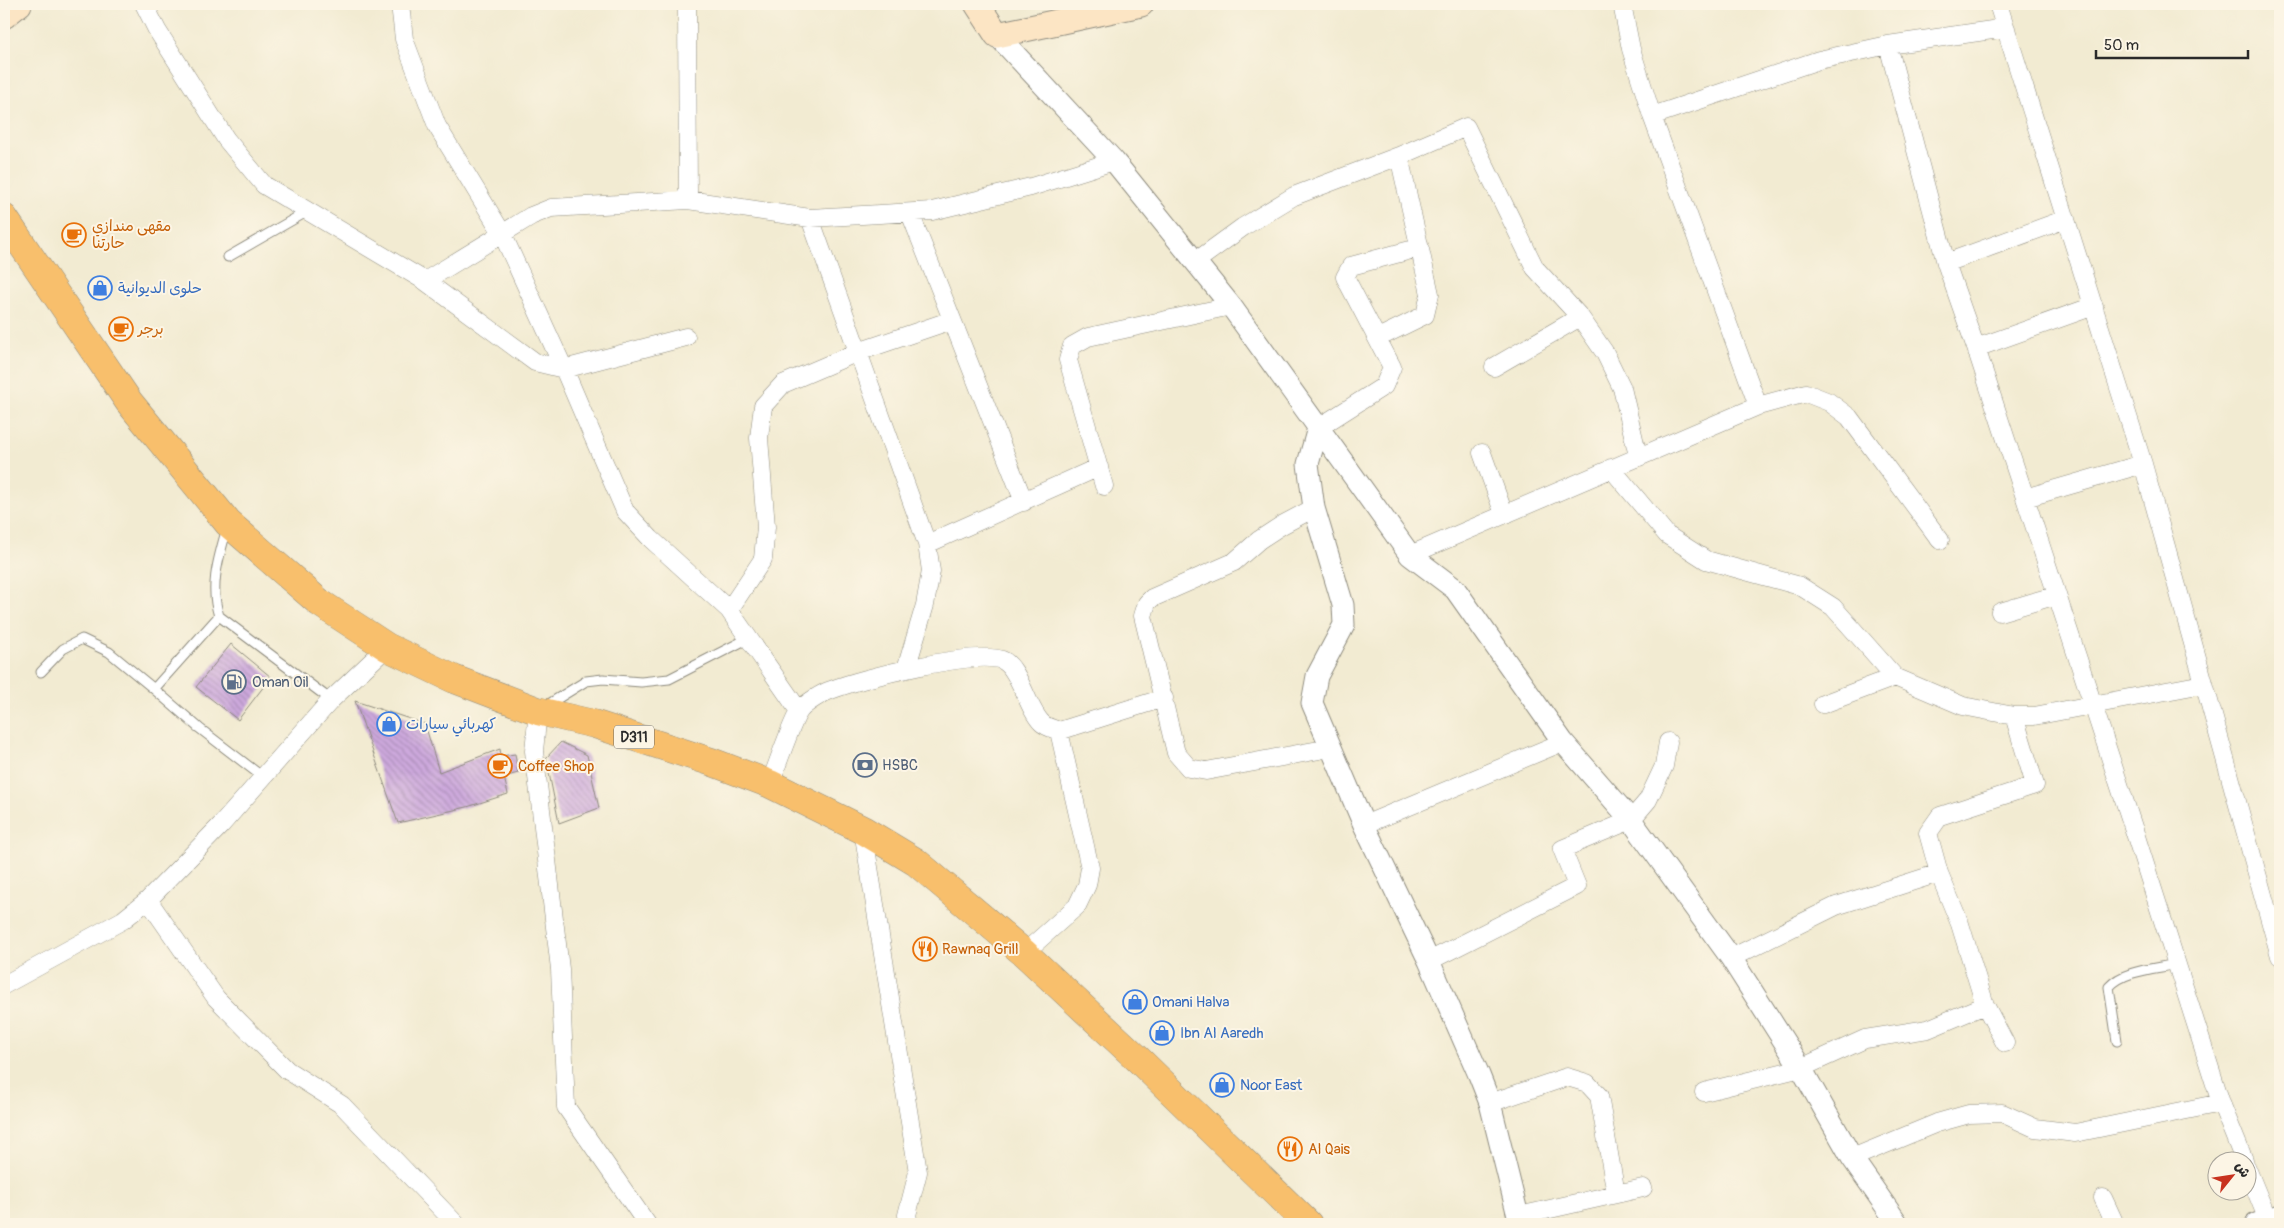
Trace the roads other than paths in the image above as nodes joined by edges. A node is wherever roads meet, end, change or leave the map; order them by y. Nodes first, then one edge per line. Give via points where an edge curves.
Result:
1 (144, 4) edge
2 (400, 4) edge
3 (687, 4) edge
4 (977, 4) edge
5 (1141, 4) edge
6 (1622, 4) edge
7 (1998, 4) edge
8 (2006, 28) junction
9 (997, 35) junction
10 (1888, 45) junction
11 (1652, 116) junction
12 (1399, 156) junction
13 (1114, 161) junction
14 (688, 200) junction
15 (309, 211) junction
16 (910, 213) junction
17 (4, 218) edge
18 (810, 218) junction
19 (2066, 219) junction
20 (502, 233) junction
21 (1418, 248) junction
22 (228, 257) dead end
23 (1195, 262) junction
24 (1946, 263) junction
25 (425, 281) junction
26 (1231, 306) junction
27 (2094, 306) junction
28 (1580, 317) junction
29 (952, 320) junction
30 (686, 337) dead end
31 (1378, 338) junction
32 (1976, 348) junction
33 (858, 352) junction
34 (1494, 367) dead end
35 (564, 369) junction
36 (1758, 406) junction
37 (1318, 428) junction
38 (1482, 453) dead end
39 (1638, 456) junction
40 (2143, 464) junction
41 (1099, 467) junction
42 (1611, 468) junction
43 (1104, 486) dead end
44 (2025, 498) junction
45 (1024, 502) junction
46 (1314, 508) junction
47 (1504, 514) junction
48 (228, 523) junction
49 (1940, 540) dead end
50 (926, 544) junction
51 (1410, 556) junction
52 (2057, 595) junction
53 (729, 610) junction
54 (2000, 612) dead end
55 (219, 616) junction
56 (749, 638) junction
57 (387, 647) junction
58 (906, 669) junction
59 (41, 672) dead end
60 (1895, 676) junction
61 (2204, 684) junction
62 (154, 689) junction
63 (1164, 698) junction
64 (331, 700) junction
65 (1823, 704) dead end
66 (2093, 706) junction
67 (538, 711) junction
68 (799, 711) junction
69 (2014, 716) junction
70 (1059, 731) junction
71 (1564, 742) junction
72 (1668, 742) dead end
73 (1330, 748) junction
74 (264, 778) junction
75 (770, 784) junction
76 (1630, 820) junction
77 (1364, 826) junction
78 (863, 830) junction
79 (1939, 874) junction
80 (148, 900) junction
81 (1024, 953) junction
82 (2280, 956) edge
83 (1731, 958) junction
84 (1429, 962) junction
85 (2177, 964) junction
86 (4, 985) edge
87 (1985, 1005) junction
88 (2117, 1041) dead end
89 (2005, 1043) dead end
90 (1801, 1068) junction
91 (1704, 1092) dead end
92 (1490, 1103) junction
93 (2221, 1104) junction
94 (2240, 1150) edge
95 (1852, 1158) junction
96 (1643, 1188) dead end
97 (2256, 1191) edge
98 (1616, 1194) junction
99 (2103, 1198) dead end
100 (1520, 1220) edge
101 (2268, 1220) edge
102 (456, 1224) edge
103 (647, 1224) edge
104 (909, 1224) edge
105 (1308, 1224) edge
106 (1898, 1224) edge
107 (2115, 1224) edge

1 - 15 street via 226,139 264,185
2 - 20 street via 404,38 437,126
3 - 14 street
4 - 9 main road
5 - 9 main road
6 - 11 street via 1631,49
7 - 8 street
8 - 10 street
8 - 19 street
9 - 13 street
10 - 11 street via 1819,60
10 - 24 street
11 - 36 street
12 - 21 street
12 - 23 street via 1294,196
12 - 28 street via 1466,127 1535,268
13 - 16 street via 1031,187 932,211
13 - 23 street
14 - 18 street
14 - 20 street via 551,208
15 - 22 lane
15 - 25 street
16 - 18 street
16 - 29 street
17 - 48 main road, D311 via 129,402
18 - 33 street
19 - 24 street
19 - 27 street
20 - 25 street
20 - 35 street
21 - 31 street via 1430,294 1425,315
21 - 31 street via 1351,266 1345,277
23 - 26 street
24 - 32 street
25 - 35 street via 535,362
26 - 37 street
26 - 41 street via 1088,337 1072,346 1068,360
27 - 32 street
27 - 40 street
28 - 34 street
28 - 39 street via 1605,353 1622,388
29 - 33 street
29 - 45 street
30 - 35 street
31 - 37 street via 1392,368 1384,386
32 - 44 street
33 - 50 street
33 - 53 street via 783,384 763,406 759,438 766,527 763,559
35 - 53 street via 625,511
36 - 39 street
36 - 49 street via 1806,393 1829,402 1849,417
37 - 46 street via 1308,464
37 - 51 street
38 - 47 street
39 - 42 street
40 - 44 street
40 - 61 street
41 - 43 street
41 - 45 street
42 - 47 street
42 - 60 street via 1667,535 1706,560 1800,586 1825,601
44 - 52 street
45 - 50 street
46 - 63 street via 1282,525 1234,562 1147,603 1143,616
46 - 73 street via 1343,605 1344,625 1317,676 1312,703
47 - 51 street
48 - 55 lane via 214,590
48 - 57 main road, D311 via 320,603
50 - 58 street via 931,571 925,605
51 - 71 street via 1455,589
52 - 54 street
52 - 66 street
53 - 56 street
55 - 62 lane
55 - 64 lane
56 - 67 lane via 668,679 586,681
56 - 68 street
57 - 64 street
57 - 67 main road, D311 via 454,680
58 - 68 street via 829,690
58 - 70 street via 985,657 1004,660 1015,672 1031,710 1043,725
59 - 62 lane via 63,648 82,639 109,652
60 - 65 street
60 - 69 street via 1963,706
61 - 66 street
61 - 82 street
62 - 74 lane via 198,728
63 - 70 street
63 - 73 street via 1176,753 1189,768 1206,771
64 - 74 street
66 - 69 street via 2034,716
66 - 85 street
67 - 75 main road, D311 via 594,724
67 - 103 street via 534,751 560,968 566,1107
68 - 75 street
69 - 79 street via 2035,785 1940,816 1928,833
70 - 81 street via 1090,868 1087,885 1077,906
71 - 76 street
71 - 77 street
72 - 76 street via 1664,766 1648,800
73 - 77 street
74 - 80 street
75 - 78 main road, D311
76 - 83 street
76 - 84 street via 1562,849 1578,886
77 - 84 street
78 - 81 main road, D311 via 916,862
78 - 104 street via 918,1172 907,1216
79 - 83 street via 1836,906
79 - 87 street via 1960,924
80 - 86 street via 123,920
80 - 102 street via 216,998 287,1070 342,1105
81 - 105 main road, D311
83 - 90 street
84 - 92 street
85 - 88 lane via 2116,979 2109,988
85 - 93 street
87 - 89 street
87 - 90 street via 1928,1029 1866,1039
90 - 91 street
90 - 95 street
92 - 98 street via 1567,1077 1587,1083 1599,1096
92 - 100 street
93 - 94 street
93 - 95 street via 2075,1133 2034,1128 2002,1113 1969,1114 1938,1122
95 - 106 street
96 - 98 street
97 - 101 street
98 - 100 street
99 - 107 street

